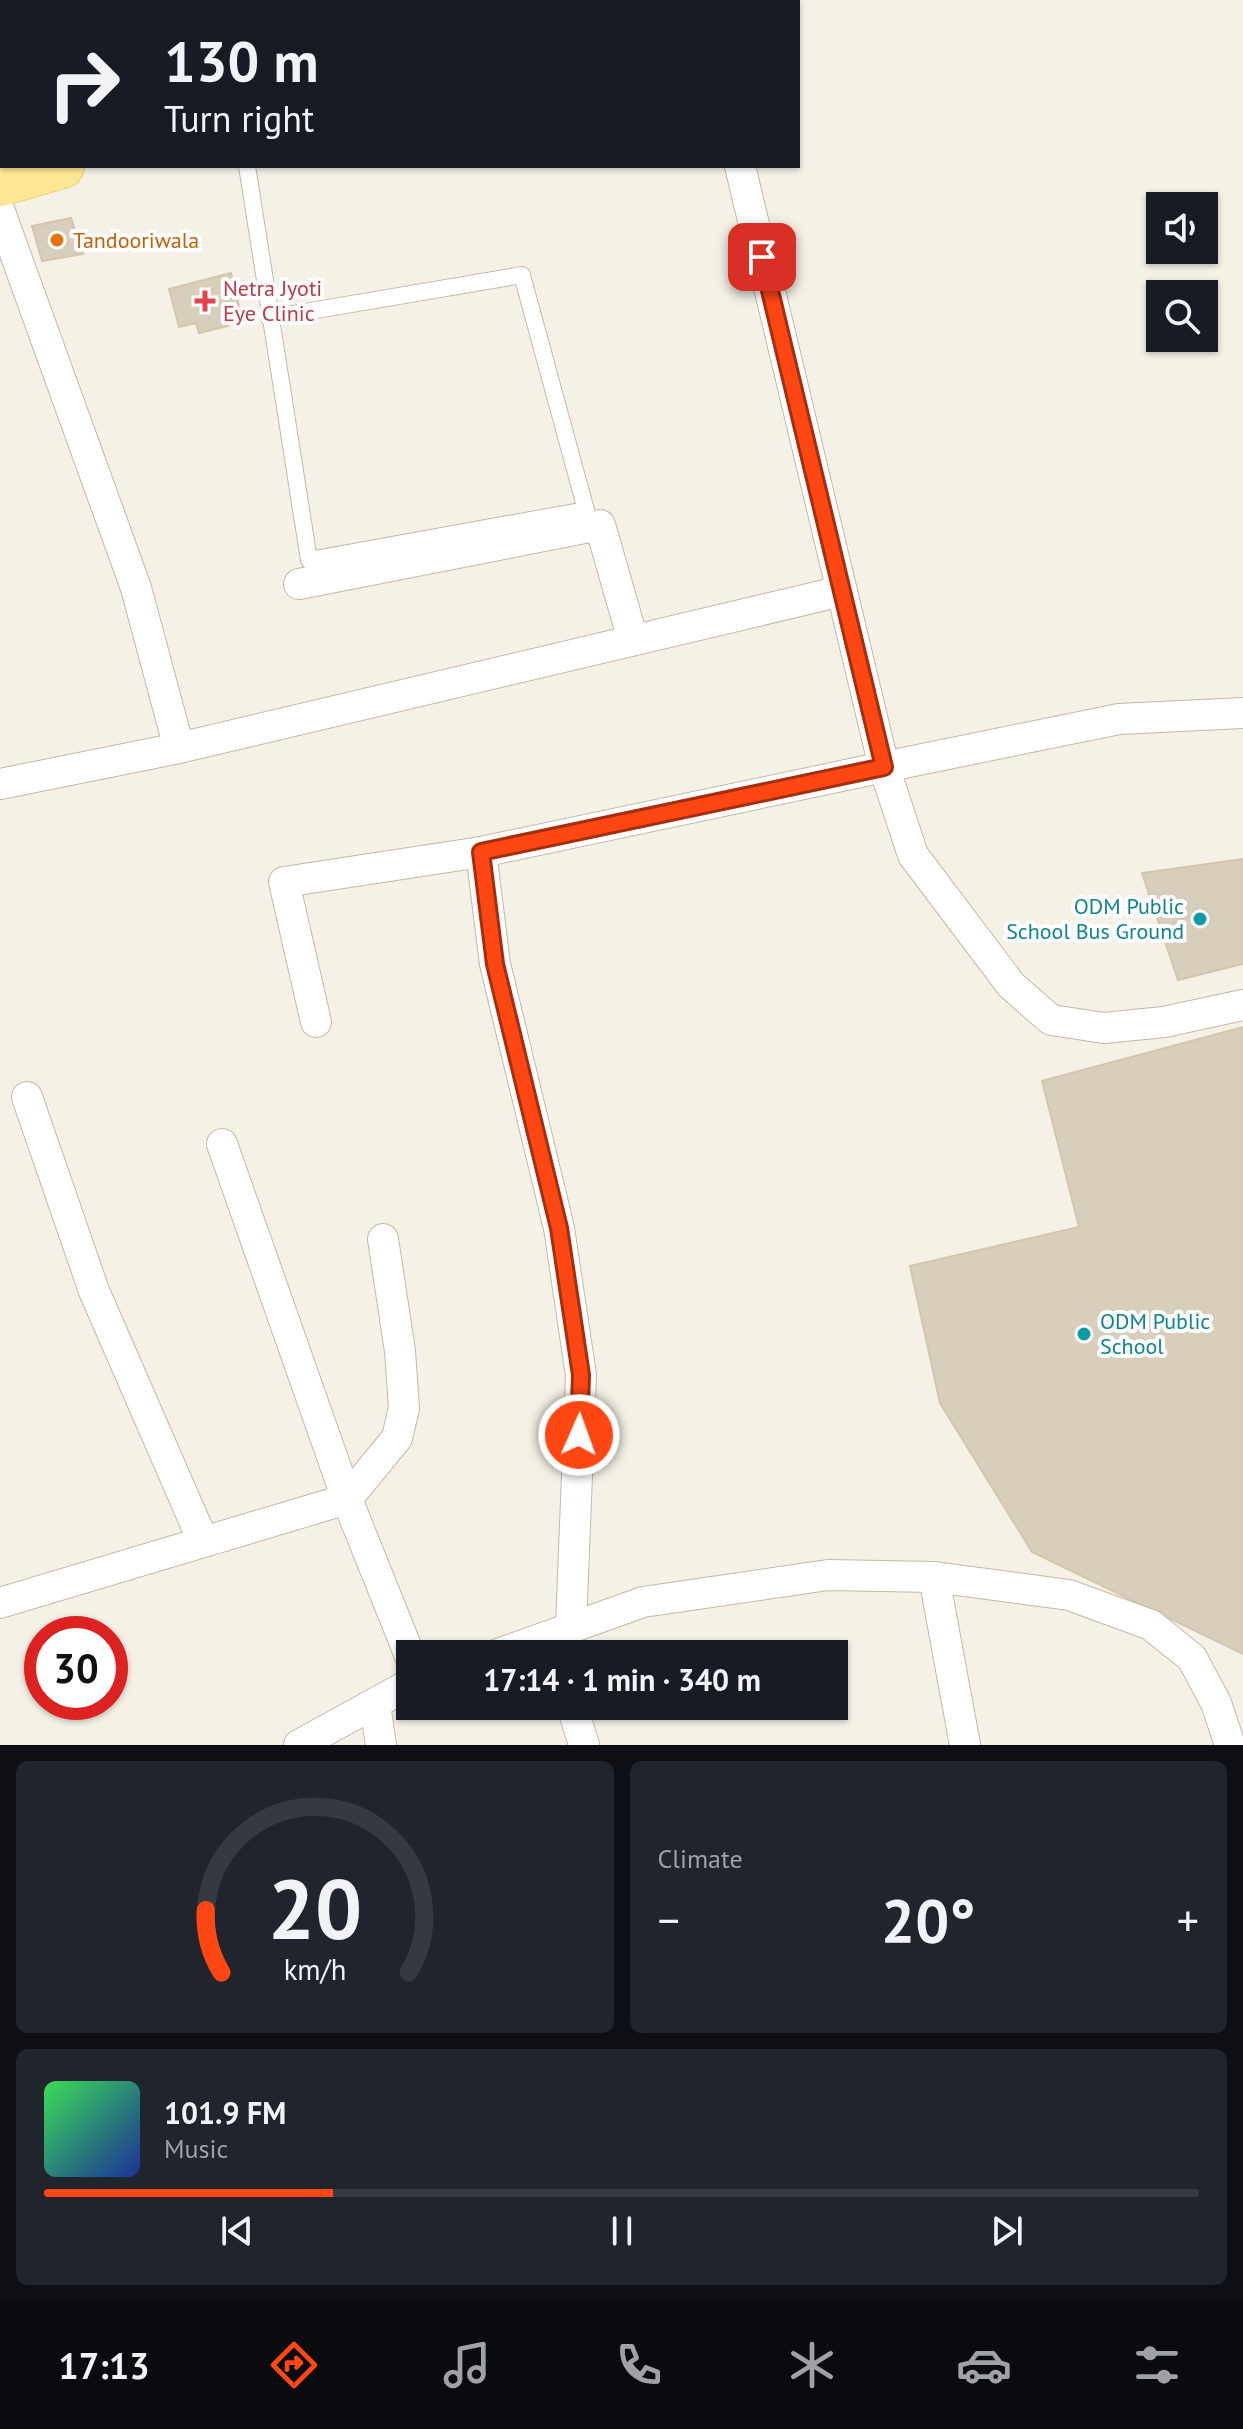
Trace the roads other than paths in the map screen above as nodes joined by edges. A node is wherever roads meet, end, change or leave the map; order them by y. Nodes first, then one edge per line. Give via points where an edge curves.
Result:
1 (55, 168) edge
2 (247, 168) edge
3 (740, 168) edge
4 (0, 184) edge
5 (0, 212) edge
6 (269, 318) junction
7 (299, 584) dead end
8 (842, 591) junction
9 (633, 640) junction
10 (1243, 713) edge
11 (179, 748) junction
12 (884, 767) junction
13 (0, 784) edge
14 (481, 852) junction
15 (1243, 1005) edge
16 (316, 1022) dead end
17 (27, 1097) dead end
18 (222, 1144) dead end
19 (383, 1239) dead end
20 (347, 1499) junction
21 (203, 1541) junction
22 (934, 1577) junction
23 (0, 1603) edge
24 (560, 1639) edge
25 (404, 1640) edge
26 (396, 1692) edge
27 (375, 1705) junction
28 (576, 1720) edge
29 (299, 1745) edge
30 (381, 1745) edge
31 (584, 1745) edge
32 (965, 1745) edge
33 (1230, 1745) edge

1 - 4 main road
2 - 6 lane
3 - 8 street
5 - 11 street via 136,588
6 - 6 lane via 309,560 586,510 522,275
7 - 9 street via 600,525
8 - 9 street
8 - 12 street
9 - 11 street
10 - 12 street via 1119,719
11 - 13 street
12 - 14 street
12 - 15 street via 913,855 1011,985 1051,1020 1104,1028
14 - 16 street via 284,882
14 - 24 street via 495,964 559,1228 581,1375
17 - 21 street via 94,1291
18 - 20 street
19 - 20 street via 404,1408 397,1438
20 - 21 street
20 - 25 street
21 - 23 street
22 - 24 street via 828,1575 643,1602
22 - 32 street
22 - 33 street via 1069,1595 1151,1625 1192,1658
26 - 27 street
27 - 29 street
27 - 30 street
28 - 31 street

